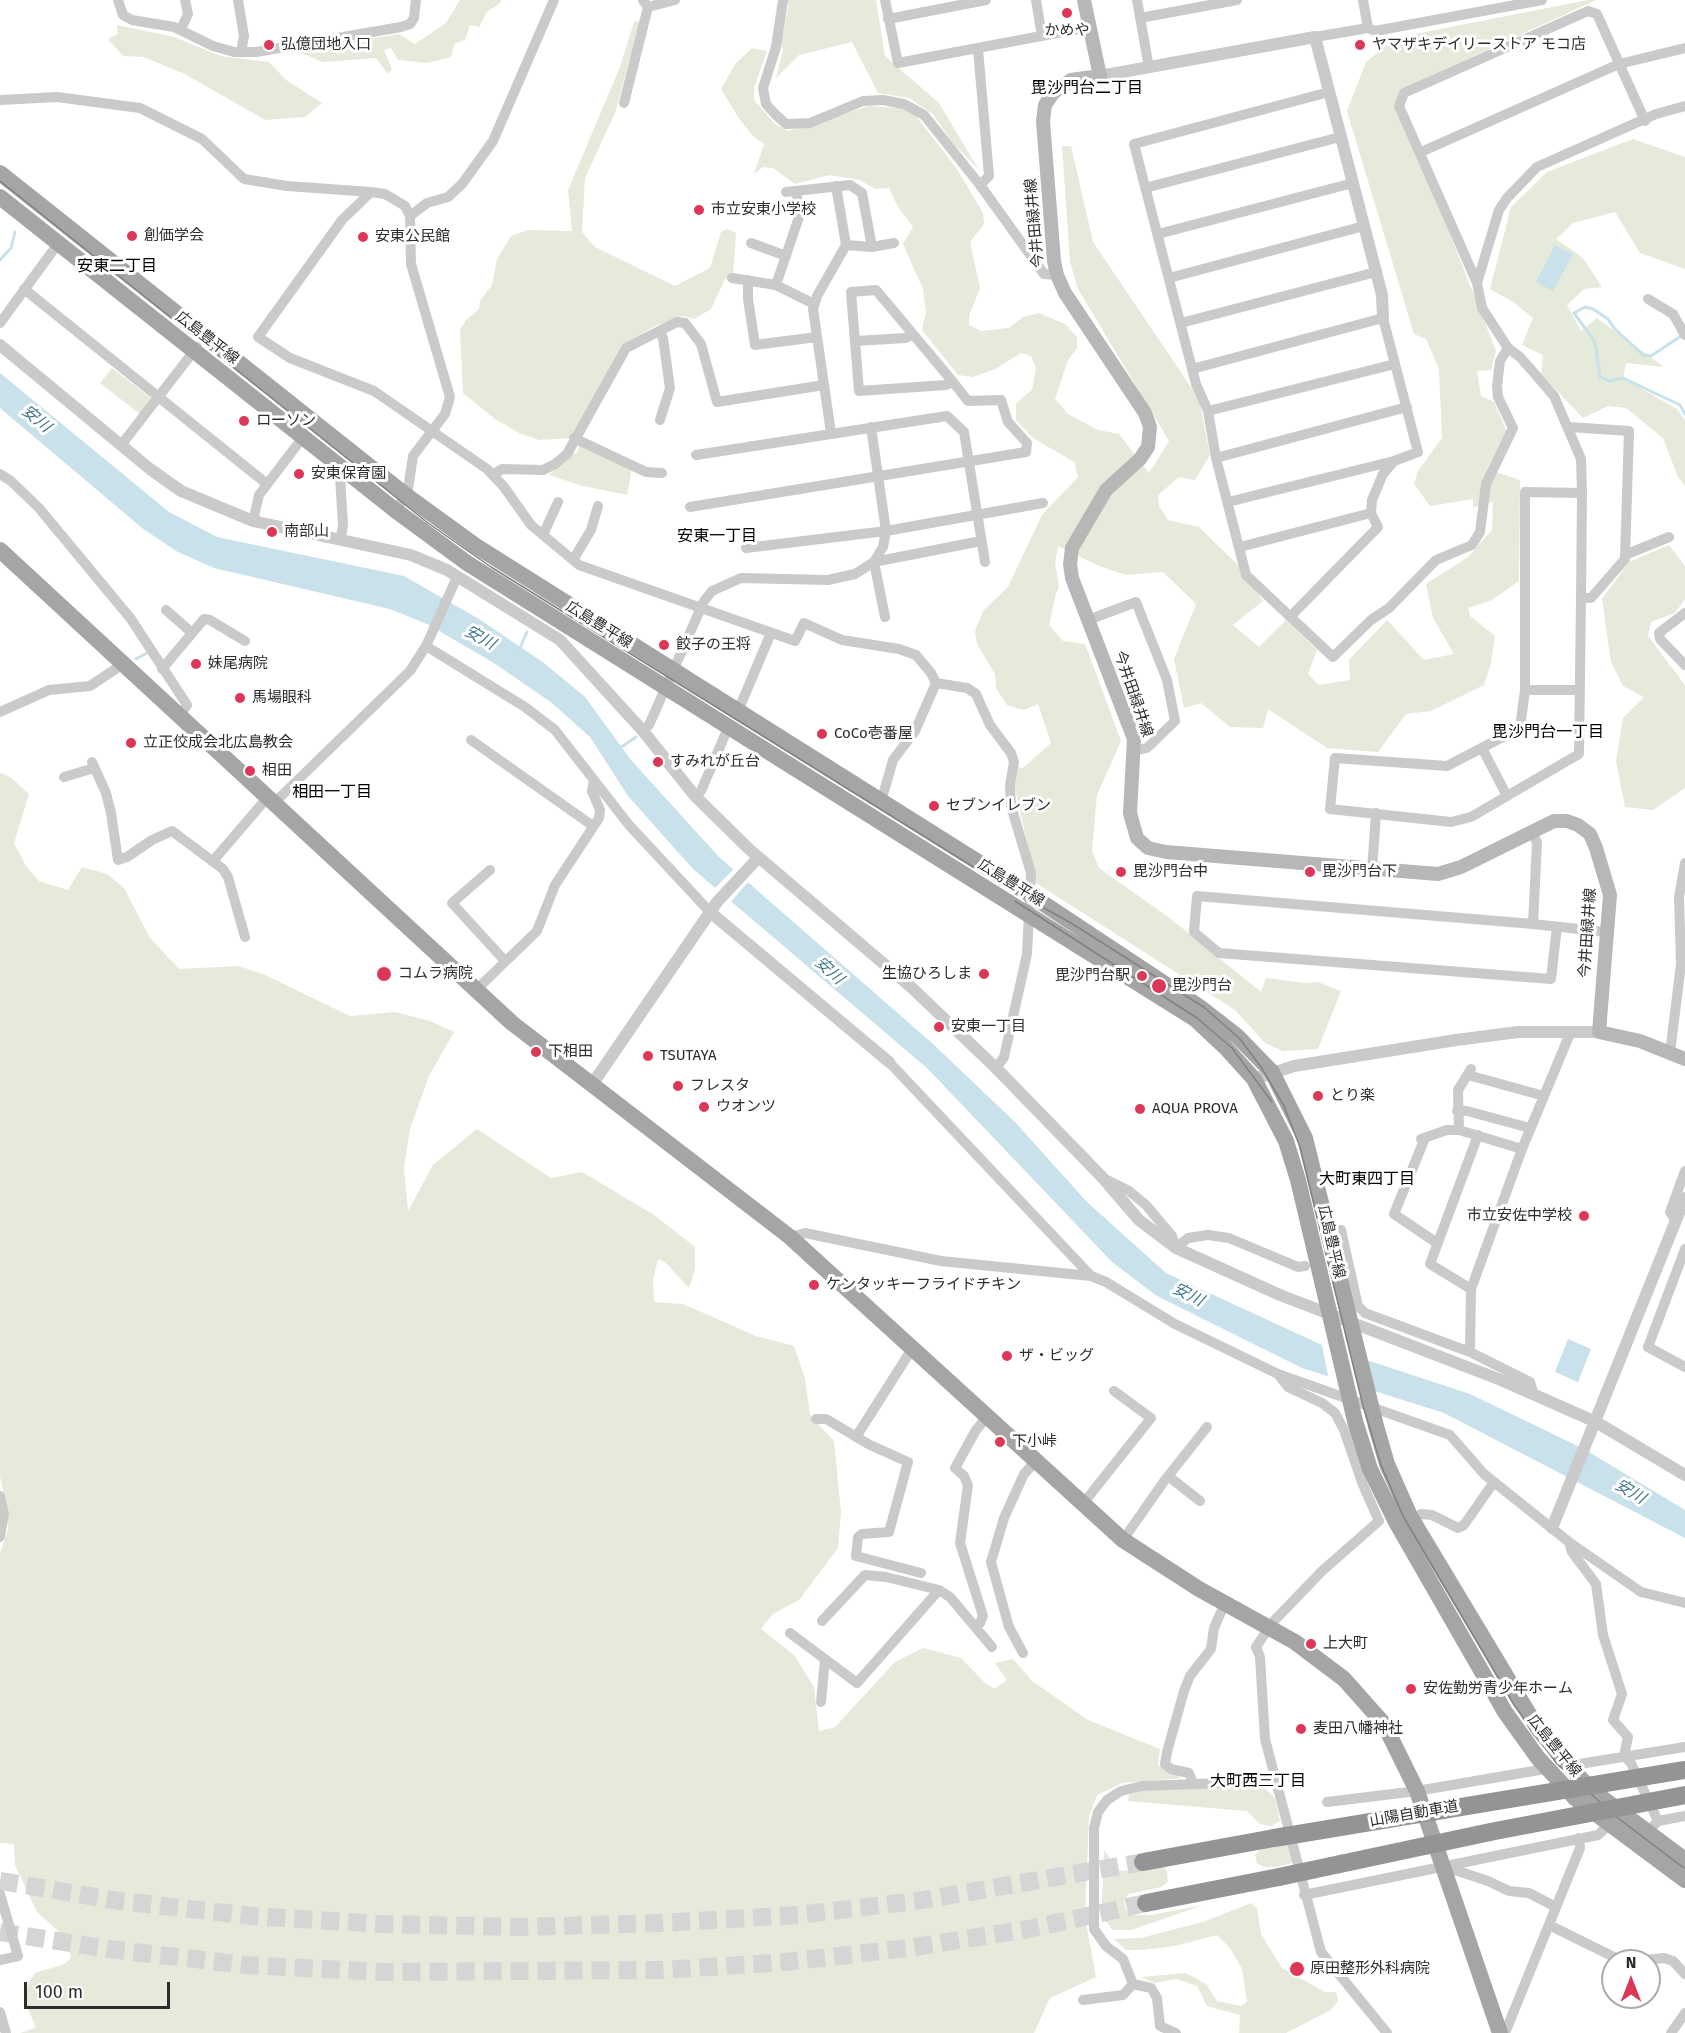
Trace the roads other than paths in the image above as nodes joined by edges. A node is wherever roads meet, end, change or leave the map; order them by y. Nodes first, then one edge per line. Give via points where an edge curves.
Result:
1 (118, 0) edge
2 (185, 0) edge
3 (238, 0) edge
4 (416, 0) edge
5 (554, 0) edge
6 (675, 0) edge
7 (783, 0) edge
8 (885, 0) edge
9 (986, 0) edge
10 (1036, 0) edge
11 (1084, 0) edge
12 (1137, 0) edge
13 (1237, 0) edge
14 (1363, 0) edge
15 (1542, 0) edge
16 (645, 4) edge
17 (1140, 18) junction
18 (888, 19) junction
19 (1089, 27) junction
20 (1368, 28) junction
21 (181, 29) junction
22 (1042, 36) junction
23 (1315, 37) junction
24 (1685, 48) edge
25 (978, 49) junction
26 (241, 52) junction
27 (1619, 64) junction
28 (1149, 68) junction
29 (1100, 76) junction
30 (1329, 92) junction
31 (0, 100) edge
32 (624, 103) dead end
33 (1685, 106) edge
34 (1645, 121) junction
35 (1340, 137) junction
36 (1421, 152) junction
37 (0, 173) edge
38 (1353, 183) junction
39 (980, 185) junction
40 (836, 186) junction
41 (1145, 188) junction
42 (371, 192) junction
43 (0, 196) edge
44 (410, 216) junction
45 (1364, 226) junction
46 (1158, 234) junction
47 (60, 242) junction
48 (751, 243) dead end
49 (894, 243) dead end
50 (846, 245) junction
51 (872, 247) junction
52 (786, 256) junction
53 (1376, 272) junction
54 (1057, 275) junction
55 (732, 278) dead end
56 (1169, 278) junction
57 (748, 280) junction
58 (1477, 283) junction
59 (776, 285) junction
60 (24, 289) junction
61 (1648, 298) dead end
62 (814, 303) junction
63 (1383, 318) junction
64 (0, 323) edge
65 (1181, 323) junction
66 (659, 331) junction
67 (913, 334) junction
68 (1685, 335) edge
69 (205, 337) junction
70 (817, 337) junction
71 (855, 341) junction
72 (0, 345) edge
73 (1508, 348) junction
74 (194, 351) junction
75 (1395, 364) junction
76 (1192, 369) junction
77 (953, 382) junction
78 (824, 384) junction
79 (158, 397) junction
80 (1407, 408) junction
81 (1208, 411) junction
82 (660, 420) dead end
83 (870, 427) junction
84 (1569, 427) junction
85 (431, 431) junction
86 (831, 433) junction
87 (303, 437) junction
88 (574, 438) junction
89 (122, 444) junction
90 (696, 455) dead end
91 (1216, 458) junction
92 (969, 461) junction
93 (1394, 461) junction
94 (344, 470) junction
95 (662, 473) dead end
96 (0, 474) edge
97 (493, 475) junction
98 (878, 475) junction
99 (267, 484) junction
100 (1581, 493) junction
101 (407, 496) junction
102 (558, 502) dead end
103 (1228, 502) junction
104 (1043, 503) dead end
105 (598, 507) dead end
106 (690, 507) dead end
107 (395, 510) junction
108 (1371, 513) junction
109 (977, 515) junction
110 (253, 521) junction
111 (886, 531) junction
112 (543, 535) junction
113 (1669, 537) dead end
114 (340, 538) junction
115 (981, 541) junction
116 (1240, 547) junction
117 (746, 548) dead end
118 (0, 550) edge
119 (1625, 555) junction
120 (573, 560) junction
121 (874, 562) junction
122 (985, 562) dead end
123 (456, 580) junction
124 (1581, 598) junction
125 (701, 608) junction
126 (166, 610) dead end
127 (1685, 613) edge
128 (885, 617) dead end
129 (1290, 617) junction
130 (1088, 620) junction
131 (192, 633) junction
132 (771, 633) junction
133 (245, 640) dead end
134 (426, 646) junction
135 (123, 664) junction
136 (1685, 665) edge
137 (162, 669) junction
138 (673, 672) junction
139 (936, 683) junction
140 (666, 688) junction
141 (1525, 690) junction
142 (1579, 690) junction
143 (738, 711) junction
144 (0, 712) edge
145 (179, 717) junction
146 (728, 728) junction
147 (643, 731) junction
148 (471, 740) dead end
149 (1482, 748) junction
150 (1134, 751) junction
151 (64, 777) dead end
152 (594, 780) junction
153 (695, 796) junction
154 (1507, 796) junction
155 (270, 801) junction
156 (881, 802) junction
157 (1376, 813) junction
158 (593, 826) junction
159 (1531, 832) junction
160 (213, 861) junction
161 (756, 861) junction
162 (1685, 863) edge
163 (490, 870) dead end
164 (1372, 870) junction
165 (1029, 894) junction
166 (712, 910) junction
167 (1029, 914) junction
168 (1533, 924) junction
169 (1557, 927) junction
170 (1606, 932) junction
171 (245, 938) dead end
172 (505, 962) junction
173 (475, 990) junction
174 (1571, 1031) junction
175 (1599, 1032) junction
176 (1670, 1053) junction
177 (1685, 1059) edge
178 (889, 1062) joint
179 (996, 1068) junction
180 (1272, 1071) junction
181 (1254, 1079) junction
182 (591, 1086) junction
183 (1544, 1096) junction
184 (1457, 1111) junction
185 (1530, 1128) junction
186 (1459, 1130) junction
187 (1478, 1136) junction
188 (1522, 1149) junction
189 (1685, 1171) edge
190 (1685, 1198) edge
191 (1676, 1221) junction
192 (1341, 1230) dead end
193 (790, 1237) junction
194 (1437, 1244) junction
195 (1176, 1248) junction
196 (1685, 1249) edge
197 (1305, 1266) dead end
198 (1091, 1276) junction
199 (1471, 1289) junction
200 (1330, 1318) junction
201 (1351, 1326) junction
202 (912, 1349) junction
203 (1470, 1352) junction
204 (1685, 1367) edge
205 (1278, 1374) junction
206 (1114, 1391) dead end
207 (1348, 1394) junction
208 (1534, 1395) junction
209 (1369, 1399) junction
210 (987, 1417) junction
211 (816, 1419) dead end
212 (1594, 1425) junction
213 (1207, 1427) dead end
214 (856, 1437) junction
215 (1035, 1462) junction
216 (1685, 1475) edge
217 (1168, 1476) junction
218 (1494, 1482) junction
219 (0, 1496) edge
220 (1200, 1501) dead end
221 (1082, 1505) junction
222 (1421, 1514) dead end
223 (1552, 1528) junction
224 (0, 1537) edge
225 (1123, 1540) junction
226 (1569, 1542) junction
227 (921, 1573) dead end
228 (939, 1590) junction
229 (1685, 1603) edge
230 (1225, 1604) junction
231 (822, 1622) dead end
232 (975, 1626) junction
233 (1269, 1627) junction
234 (790, 1632) dead end
235 (992, 1647) dead end
236 (1023, 1653) dead end
237 (825, 1660) junction
238 (821, 1702) dead end
239 (1685, 1747) edge
240 (1624, 1756) junction
241 (1567, 1765) junction
242 (1547, 1769) junction
243 (1685, 1770) edge
244 (1275, 1780) junction
245 (1193, 1783) junction
246 (1417, 1791) junction
247 (1685, 1795) edge
248 (1327, 1802) dead end
249 (1685, 1816) edge
250 (1610, 1824) junction
251 (1653, 1826) junction
252 (1579, 1838) junction
253 (1685, 1860) edge
254 (1143, 1862) tunnel mouth
255 (1443, 1866) junction
256 (1685, 1880) edge
257 (1304, 1895) junction
258 (1, 1901) edge
259 (1146, 1903) tunnel mouth
260 (1556, 1907) junction
261 (1549, 1925) junction
262 (1601, 1951) edge
263 (1661, 1958) edge
264 (0, 1960) edge
265 (1685, 1974) edge
266 (1133, 1984) junction
267 (1083, 2000) dead end
268 (0, 2012) edge
269 (1685, 2013) edge
270 (1666, 2031) edge
271 (6, 2033) edge
272 (1176, 2033) edge
273 (1387, 2033) edge
274 (1500, 2033) edge
275 (1505, 2033) edge

1 - 21 street via 123,15 132,20
2 - 21 street via 188,14
3 - 26 street via 244,36
4 - 26 street via 414,18 400,27
5 - 44 street via 493,141 448,197 427,203
6 - 16 street
7 - 39 street via 776,46 763,88 766,104 775,114 786,124 810,123 863,101 904,104 924,115
8 - 18 street
9 - 18 street
10 - 22 street
11 - 19 main road
12 - 17 street
13 - 17 street
14 - 20 street
15 - 20 street via 1375,31
16 - 32 street
17 - 28 street
18 - 25 street via 898,63
19 - 22 street
19 - 29 main road
20 - 23 street
21 - 26 street via 226,51
22 - 25 street
23 - 28 street
23 - 30 street
24 - 27 street
25 - 39 street via 989,176
27 - 34 street
27 - 36 street
27 - 36 street via 1597,14 1588,11 1404,93 1399,106
28 - 29 street
29 - 54 main road, 今井田緑井線 via 1071,80 1053,93 1045,105
30 - 35 street
30 - 41 street via 1134,144
31 - 42 street via 57,97 140,108 202,139 244,179
33 - 34 street
34 - 58 street via 1550,159 1528,175 1499,210
35 - 38 street
35 - 41 street
36 - 58 street
37 - 69 main road, 広島豊平線
38 - 45 street
38 - 46 street
39 - 54 street via 1044,274
40 - 50 street
40 - 51 street via 850,185 862,193
40 - 52 street via 791,191 800,214
41 - 46 street
42 - 44 street via 385,194 405,206
42 - 85 street via 342,220 258,337 290,358 374,391
43 - 47 main road, 広島豊平線
44 - 85 street via 411,264 450,397 445,414
45 - 53 street
45 - 56 street
46 - 56 street
47 - 60 street
47 - 74 main road, 広島豊平線
48 - 52 street
49 - 51 street
50 - 51 street
50 - 62 street
52 - 59 street
53 - 63 street
53 - 65 street
54 - 130 main road, 今井田緑井線 via 1145,413 1150,427 1148,447 1106,490 1072,548 1072,578
55 - 57 street
56 - 65 street
57 - 59 street
57 - 70 street via 755,345
58 - 73 street via 1482,309
59 - 62 street
60 - 64 street
60 - 79 street
61 - 68 street via 1673,314
62 - 70 street
63 - 75 street
63 - 76 street
65 - 76 street
66 - 78 street via 677,322 685,323 701,344 717,402
66 - 82 street via 670,388
66 - 88 street via 626,348
67 - 71 street via 906,338
67 - 71 street via 876,290 851,292
67 - 77 street
69 - 74 street
69 - 101 main road, 広島豊平線
70 - 78 street
71 - 77 street via 859,391
72 - 89 street
73 - 84 street via 1554,396
73 - 129 street via 1500,361 1497,386 1513,428 1486,484 1480,532 1472,545 1436,560 1333,657
74 - 79 street
74 - 87 main road, 広島豊平線
75 - 80 street
75 - 81 street
76 - 81 street
77 - 92 street via 969,401 1001,400 1008,422 1027,443 1026,452
78 - 86 street
79 - 89 street
79 - 99 street
80 - 91 street
80 - 93 street via 1418,452
81 - 91 street
83 - 86 street
83 - 92 street via 946,417 964,432
83 - 98 street
84 - 100 street via 1581,459
84 - 119 street via 1629,431
85 - 97 street
85 - 101 street via 412,456
86 - 90 street
87 - 94 main road, 広島豊平線
87 - 99 street
88 - 95 street via 646,472
88 - 97 street via 567,454 543,470 502,469
89 - 110 street via 182,491
91 - 103 street
92 - 98 street
92 - 109 street
93 - 103 street
93 - 108 street via 1376,486
94 - 107 main road, 広島豊平線
94 - 114 street via 340,477
96 - 137 street via 39,508 83,560 131,619
97 - 112 street
98 - 106 street
98 - 111 street
99 - 110 street via 259,495
100 - 124 street
100 - 141 street via 1526,492
101 - 107 street
101 - 138 main road, 広島豊平線 via 525,579
102 - 112 street
103 - 116 street
104 - 109 street
105 - 120 street via 591,530
107 - 140 main road, 広島豊平線 via 517,595
108 - 116 street
108 - 129 street via 1378,527
109 - 111 street
109 - 115 street
110 - 114 street
111 - 117 street
111 - 121 street
112 - 120 street
113 - 119 street
114 - 123 street via 411,555
115 - 121 street
115 - 122 street
116 - 129 street via 1246,575
118 - 135 main road
119 - 124 street via 1591,598
120 - 125 street
121 - 125 street via 855,574 828,580 741,578 712,591
121 - 128 street
123 - 134 street
123 - 147 street via 560,640
124 - 142 street
125 - 132 street
125 - 138 street
126 - 131 street
127 - 136 street via 1659,633 1660,639
130 - 150 main road, 今井田緑井線 via 1124,709
130 - 150 street via 1136,602 1167,680 1175,721 1148,748
131 - 133 street via 204,620 210,620
131 - 137 street
132 - 139 street via 795,641 804,622 842,640 899,649 916,655
132 - 143 street
134 - 152 street via 525,706 555,730
134 - 155 street via 410,671
135 - 144 street via 90,686 49,690
135 - 145 main road
137 - 145 street via 187,705
138 - 140 street
138 - 143 main road, 広島豊平線
139 - 156 street via 915,731 893,760
139 - 165 street via 967,688 976,694 990,725 1011,753 1011,806 1031,873
140 - 146 main road, 広島豊平線
140 - 147 street
141 - 142 street
141 - 149 street via 1520,728
142 - 154 street via 1579,754
143 - 156 main road, 広島豊平線
145 - 155 main road
146 - 153 street
146 - 167 main road, 広島豊平線
147 - 153 street
148 - 158 street
149 - 154 street
149 - 157 street via 1447,766 1335,758 1330,809
150 - 164 main road, 今井田緑井線 via 1131,823 1137,838 1148,848
151 - 160 street via 93,765 111,813 118,860 172,831
152 - 158 street via 592,791 600,810
152 - 166 street via 628,825
153 - 161 street
154 - 157 street via 1471,817 1451,822
155 - 160 street
155 - 173 main road
156 - 165 main road, 広島豊平線
157 - 164 street
158 - 172 street via 555,885 537,931
159 - 164 main road, 今井田緑井線 via 1461,867 1438,874
159 - 168 street via 1537,842
159 - 170 main road, 今井田緑井線 via 1554,821 1567,821 1590,834 1610,895
160 - 171 street via 228,877
161 - 166 street
161 - 179 street via 911,987
162 - 176 street via 1679,897 1681,964
163 - 172 street via 452,903
165 - 167 street
165 - 180 main road, 広島豊平線 via 1201,1008
166 - 178 street
166 - 182 street
167 - 179 street via 1024,976 1004,1057
167 - 181 main road, 広島豊平線 via 1195,1019
168 - 169 street
168 - 169 street via 1197,896 1194,932 1219,953 1551,979
169 - 170 street
170 - 175 main road, 今井田緑井線
172 - 173 street
173 - 182 main road
174 - 175 street
174 - 180 street via 1518,1032 1456,1040
174 - 183 street
175 - 176 main road
176 - 177 main road
178 - 198 street
179 - 195 street via 1139,1220
180 - 181 street
180 - 201 main road, 広島豊平線 via 1308,1148
181 - 200 main road, 広島豊平線 via 1286,1141
182 - 193 main road
183 - 184 street via 1469,1072 1458,1090
183 - 185 street
184 - 185 street
184 - 186 street
185 - 188 street
186 - 187 street
186 - 194 street via 1423,1139 1394,1214
187 - 188 street
187 - 194 street
188 - 199 street
189 - 191 street via 1670,1212
190 - 191 street
191 - 212 street
192 - 203 street via 1358,1306 1365,1313
193 - 198 street via 804,1233 940,1261
193 - 202 main road
194 - 199 street via 1430,1264
195 - 197 street via 1188,1238 1208,1235 1229,1238 1298,1267
195 - 200 street
196 - 204 street via 1648,1347
198 - 205 street via 1175,1324
199 - 203 street
200 - 201 street
200 - 207 main road, 広島豊平線
201 - 208 street
201 - 209 main road, 広島豊平線
202 - 210 main road
202 - 214 street
203 - 208 street via 1530,1382
205 - 207 street
205 - 233 street via 1288,1387 1335,1413 1380,1521 1322,1571
206 - 221 street via 1152,1418
207 - 209 street
207 - 242 main road, 広島豊平線 via 1370,1469 1396,1522 1505,1712
208 - 212 street
209 - 218 street via 1450,1435
209 - 241 main road, 広島豊平線 via 1387,1464 1410,1516 1521,1703
210 - 215 main road
210 - 232 street via 955,1468 969,1485 960,1543 983,1616
211 - 214 street via 826,1419
212 - 216 street
212 - 223 street
213 - 217 street
214 - 227 street via 908,1462 889,1532 862,1534 858,1537 856,1556
215 - 221 main road
215 - 236 street via 1024,1474 1004,1518 991,1562 1009,1627
217 - 220 street
217 - 225 street
218 - 222 street via 1458,1528
218 - 223 street
219 - 224 street via 4,1514
221 - 225 main road
223 - 226 street
225 - 230 main road
226 - 229 street via 1641,1592
226 - 240 street via 1596,1584 1603,1635 1622,1694 1613,1720 1628,1737
228 - 231 street via 865,1575
228 - 232 street
228 - 237 street via 856,1683
230 - 233 main road
230 - 245 street via 1214,1628 1211,1649 1190,1676 1184,1691 1167,1752 1165,1764 1189,1773
232 - 235 street
233 - 244 street via 1256,1647 1260,1657 1265,1739
233 - 246 main road via 1322,1660 1365,1700 1384,1724
234 - 237 street
237 - 238 street
239 - 240 street
240 - 241 street
240 - 251 street via 1631,1762
241 - 242 street
241 - 251 main road, 広島豊平線 via 1590,1789
242 - 246 street
242 - 250 main road, 広島豊平線 via 1575,1798
243 - 254 highway, 山陽自動車道, bridge
244 - 245 street
244 - 257 street
245 - 266 street via 1121,1791 1098,1812 1094,1828 1094,1929 1106,1946 1123,1959
246 - 248 street
246 - 255 main road
247 - 259 highway, bridge
249 - 251 street
250 - 252 street via 1598,1834
250 - 256 main road, 広島豊平線
251 - 253 main road, 広島豊平線
252 - 255 street
252 - 260 street via 1580,1848
255 - 257 street
255 - 260 street via 1509,1891 1529,1893
255 - 274 main road
257 - 273 street via 1320,1952
258 - 264 street via 18,1956
260 - 261 street
261 - 262 street
261 - 275 street
263 - 265 street via 1673,1962
266 - 267 street via 1123,1995
266 - 272 street via 1151,1989 1157,1998 1160,2026
268 - 271 street
269 - 270 street

